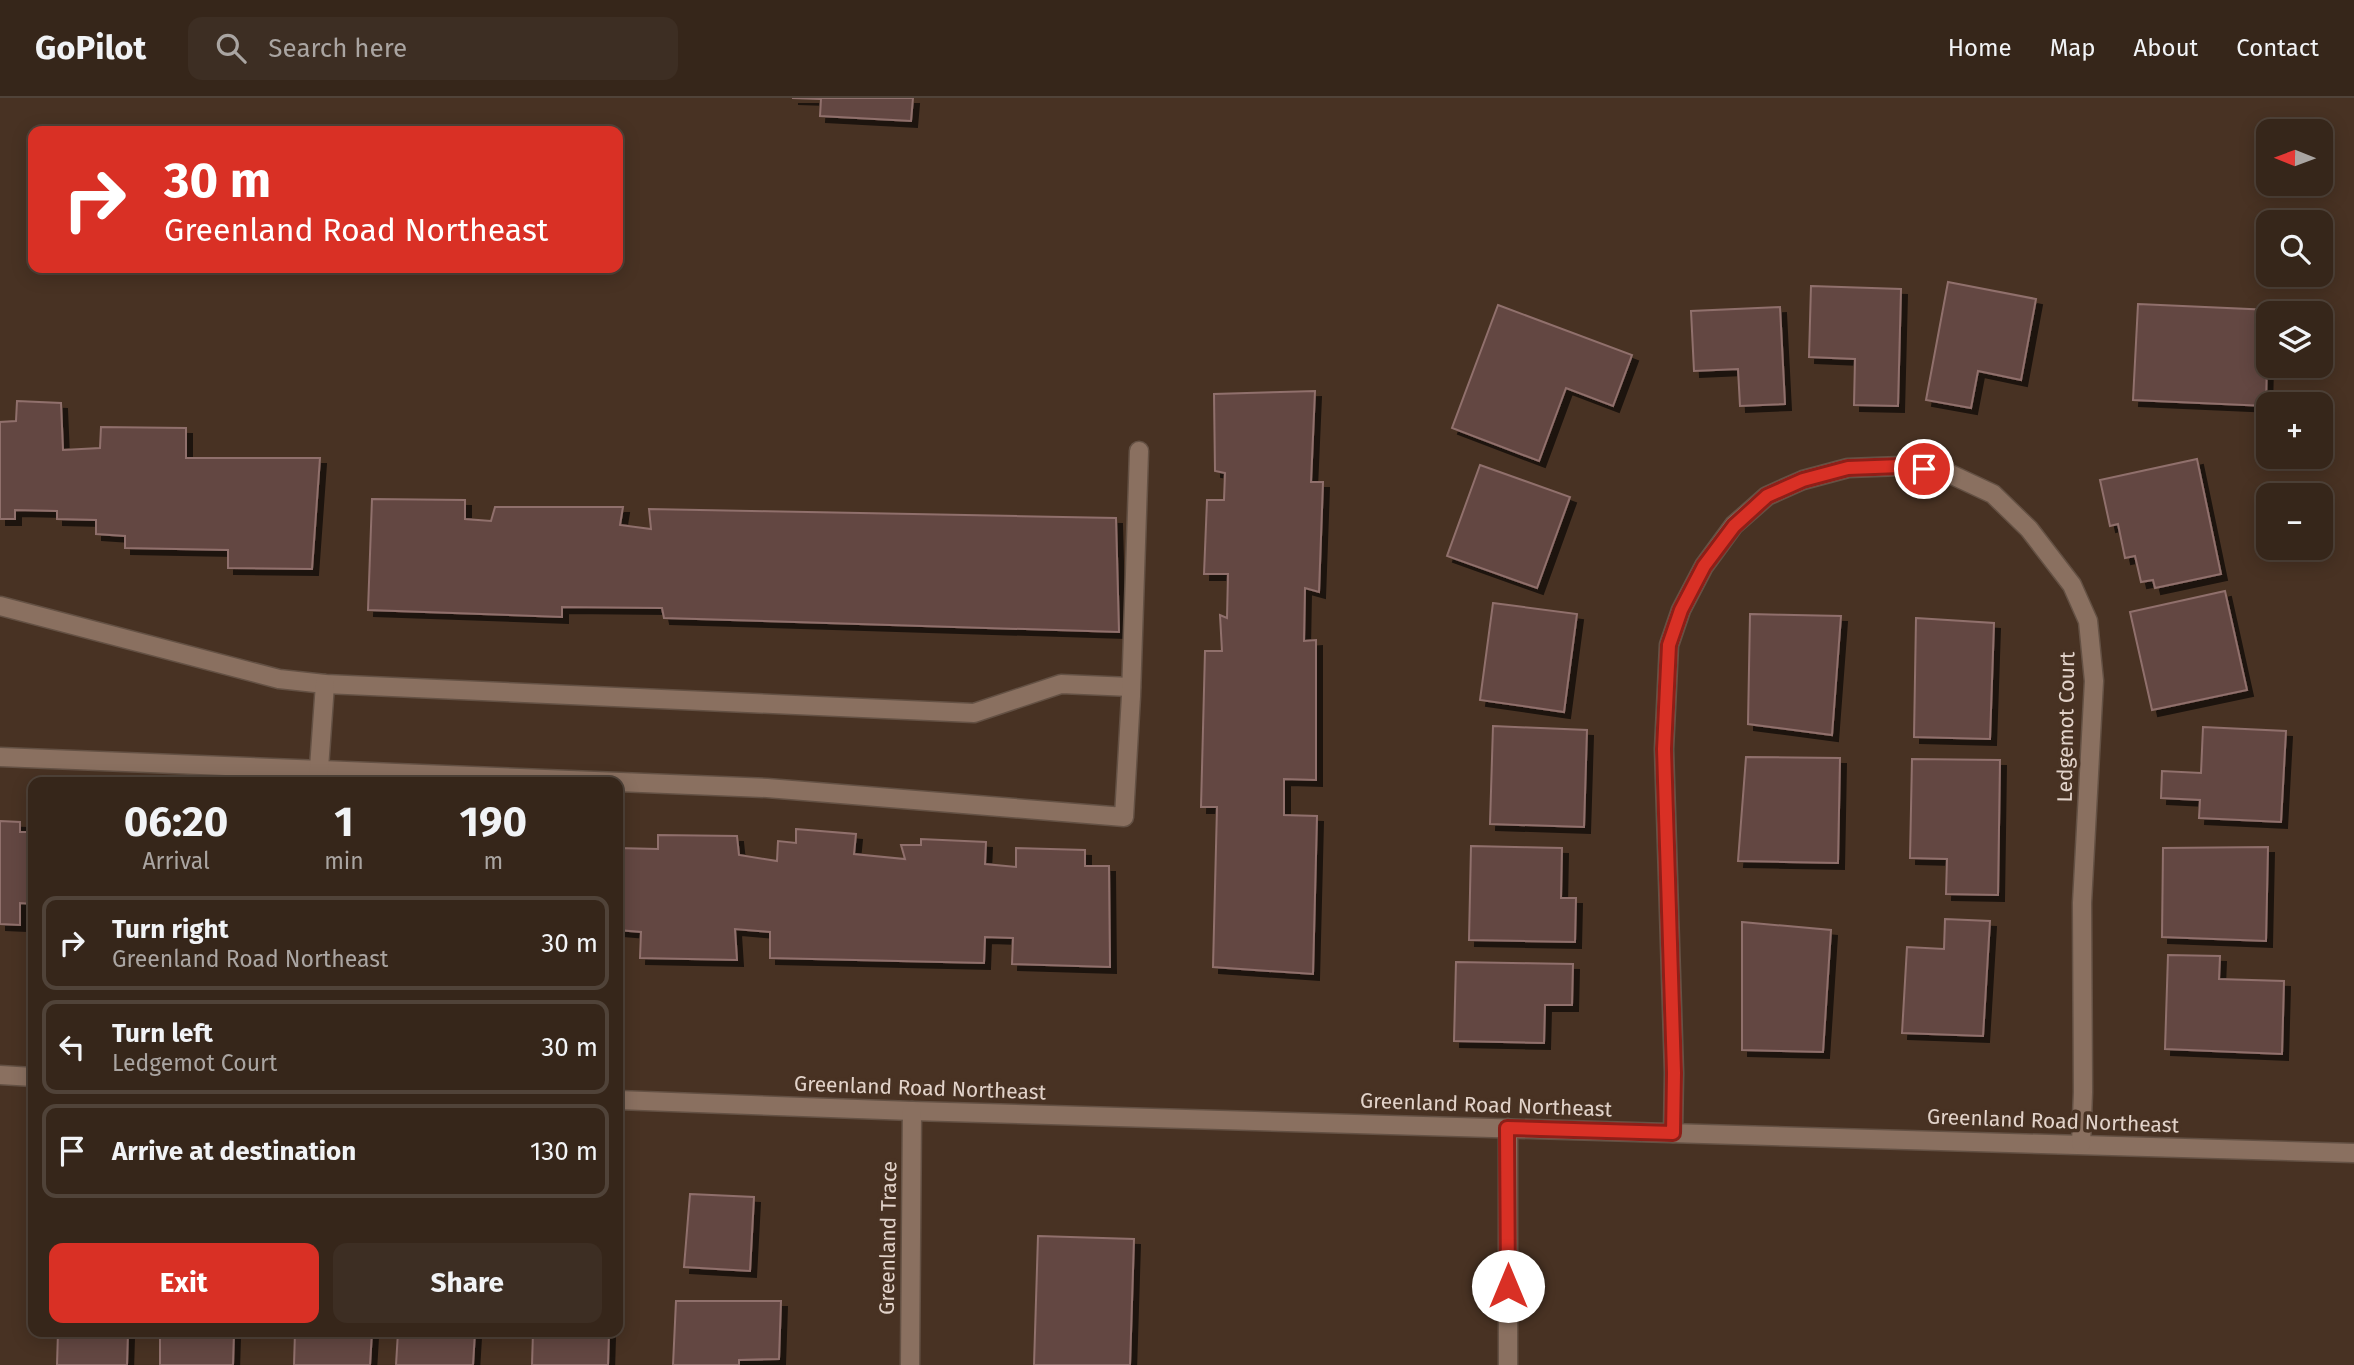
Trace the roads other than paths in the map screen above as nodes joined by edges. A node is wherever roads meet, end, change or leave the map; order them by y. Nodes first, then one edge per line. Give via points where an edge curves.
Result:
1 (1139, 451) dead end
2 (0, 606) edge
3 (325, 684) junction
4 (1131, 687) junction
5 (0, 758) edge
6 (319, 776) edge
7 (356, 777) edge
8 (623, 784) edge
9 (0, 1075) edge
10 (28, 1077) edge
11 (623, 1100) edge
12 (912, 1111) junction
13 (1507, 1128) junction
14 (1673, 1133) junction
15 (2081, 1144) junction
16 (2354, 1153) edge
17 (910, 1365) edge
18 (1508, 1365) edge

1 - 4 street
2 - 3 street via 279,680
3 - 4 street via 974,713 1060,684
3 - 6 street
4 - 8 street via 1124,817 766,788
5 - 6 street
6 - 7 street
9 - 10 street
11 - 12 street, Greenland Road Northeast
12 - 13 street, Greenland Road Northeast
12 - 17 street, Greenland Trace
13 - 14 street, Greenland Road Northeast
13 - 18 street
14 - 15 street, Greenland Road Northeast
14 - 15 street, Ledgemot Court via 1664,749 1669,645 1704,566 1734,526 1767,496 1848,468 1901,466 1948,472 1993,494 2029,529 2072,584 2088,621 2094,681 2082,903
15 - 16 street, Greenland Road Northeast

